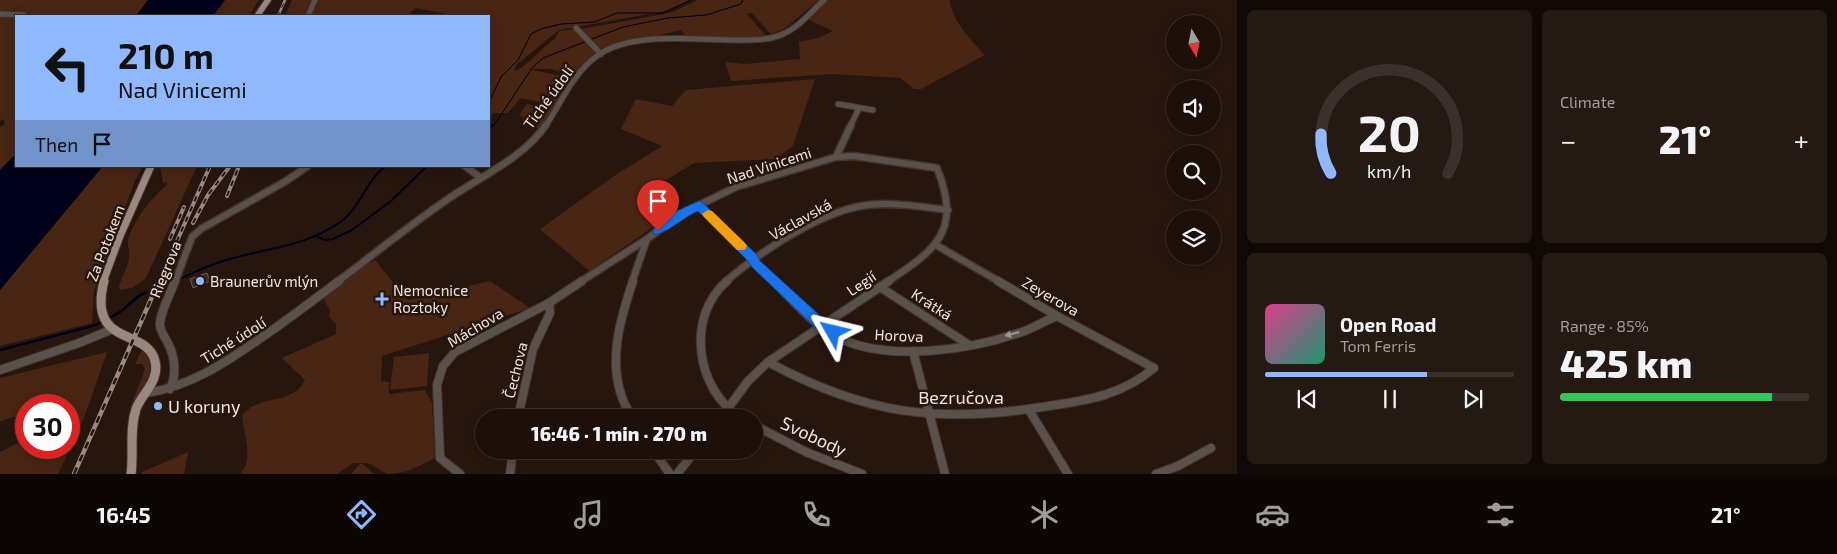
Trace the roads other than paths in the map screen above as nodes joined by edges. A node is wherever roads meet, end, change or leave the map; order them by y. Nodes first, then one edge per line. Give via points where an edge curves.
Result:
1 (268, 0) edge
2 (315, 0) edge
3 (824, 0) edge
4 (0, 14) edge
5 (24, 15) dead end
6 (259, 15) edge
7 (308, 15) edge
8 (576, 28) dead end
9 (601, 54) junction
10 (838, 104) dead end
11 (858, 108) junction
12 (874, 110) dead end
13 (836, 156) junction
14 (151, 167) edge
15 (306, 167) edge
16 (465, 167) edge
17 (936, 168) joint
18 (481, 178) junction
19 (699, 205) junction
20 (948, 210) junction
21 (647, 239) junction
22 (936, 245) junction
23 (754, 261) junction
24 (880, 287) junction
25 (549, 302) junction
26 (1057, 316) junction
27 (822, 326) junction
28 (111, 327) junction
29 (969, 345) junction
30 (913, 351) junction
31 (768, 362) junction
32 (1154, 368) joint
33 (0, 370) edge
34 (170, 389) junction
35 (146, 393) junction
36 (520, 409) edge
37 (626, 409) edge
38 (727, 409) joint
39 (1029, 410) junction
40 (930, 416) junction
41 (763, 430) edge
42 (1211, 448) dead end
43 (512, 459) edge
44 (659, 459) edge
45 (689, 459) edge
46 (131, 474) edge
47 (460, 474) edge
48 (510, 474) edge
49 (670, 474) edge
50 (677, 474) edge
51 (862, 474) edge
52 (945, 474) edge
53 (1068, 474) edge
54 (1156, 474) edge

1 - 6 main road
2 - 7 street
3 - 9 street, Tiché údolí via 785,33 775,37 654,40
4 - 5 street
8 - 9 street
9 - 18 street, Tiché údolí via 585,68 536,137
10 - 11 street
11 - 12 street
11 - 13 street
13 - 17 street, Nad Vinicemi
13 - 19 street, Nad Vinicemi via 736,186
14 - 28 main road, Za Potokem via 103,283 100,303 103,317
15 - 34 street, Riegrova via 192,237 160,324 172,355 174,380
16 - 18 street
17 - 20 street, Legií via 946,191
18 - 34 street, Tiché údolí via 438,205 300,311 234,357
19 - 21 street, Nad Vinicemi
19 - 23 street, Horova
20 - 22 street, Legií via 944,230
20 - 23 street, Václavská via 880,203 861,205 806,227
21 - 25 street, Nad Vinicemi
21 - 37 street via 616,344 616,379
22 - 24 street, Legií
22 - 26 street, Zeyerova
23 - 27 street, Horova
23 - 38 street, Václavská via 726,281 713,296 700,335 702,360 713,390
24 - 27 street, Legií
24 - 29 street, Krátká
25 - 36 street, Čechova via 550,313 533,349
25 - 47 street, Máchova via 455,352 443,366 437,385 440,458
26 -> 29 street, Horova via 1019,333
26 - 32 street, Zeyerova
27 - 30 street, Horova via 862,346
27 - 31 street, Legií
28 - 33 street via 85,341
28 - 35 main road, Za Potokem via 154,354 156,372
29 - 30 street, Horova
30 - 40 street
31 - 38 street, Legií via 748,381
31 - 40 street, Bezručova via 814,387 856,401
32 - 39 street, Bezručova via 1137,382 1115,391
34 - 35 street
35 - 46 main road via 135,412
39 - 40 street, Bezručova
39 - 53 street
40 - 52 street
41 - 51 street, Svobody via 791,447
42 - 54 street
43 - 48 street
44 - 49 street
45 - 50 street

